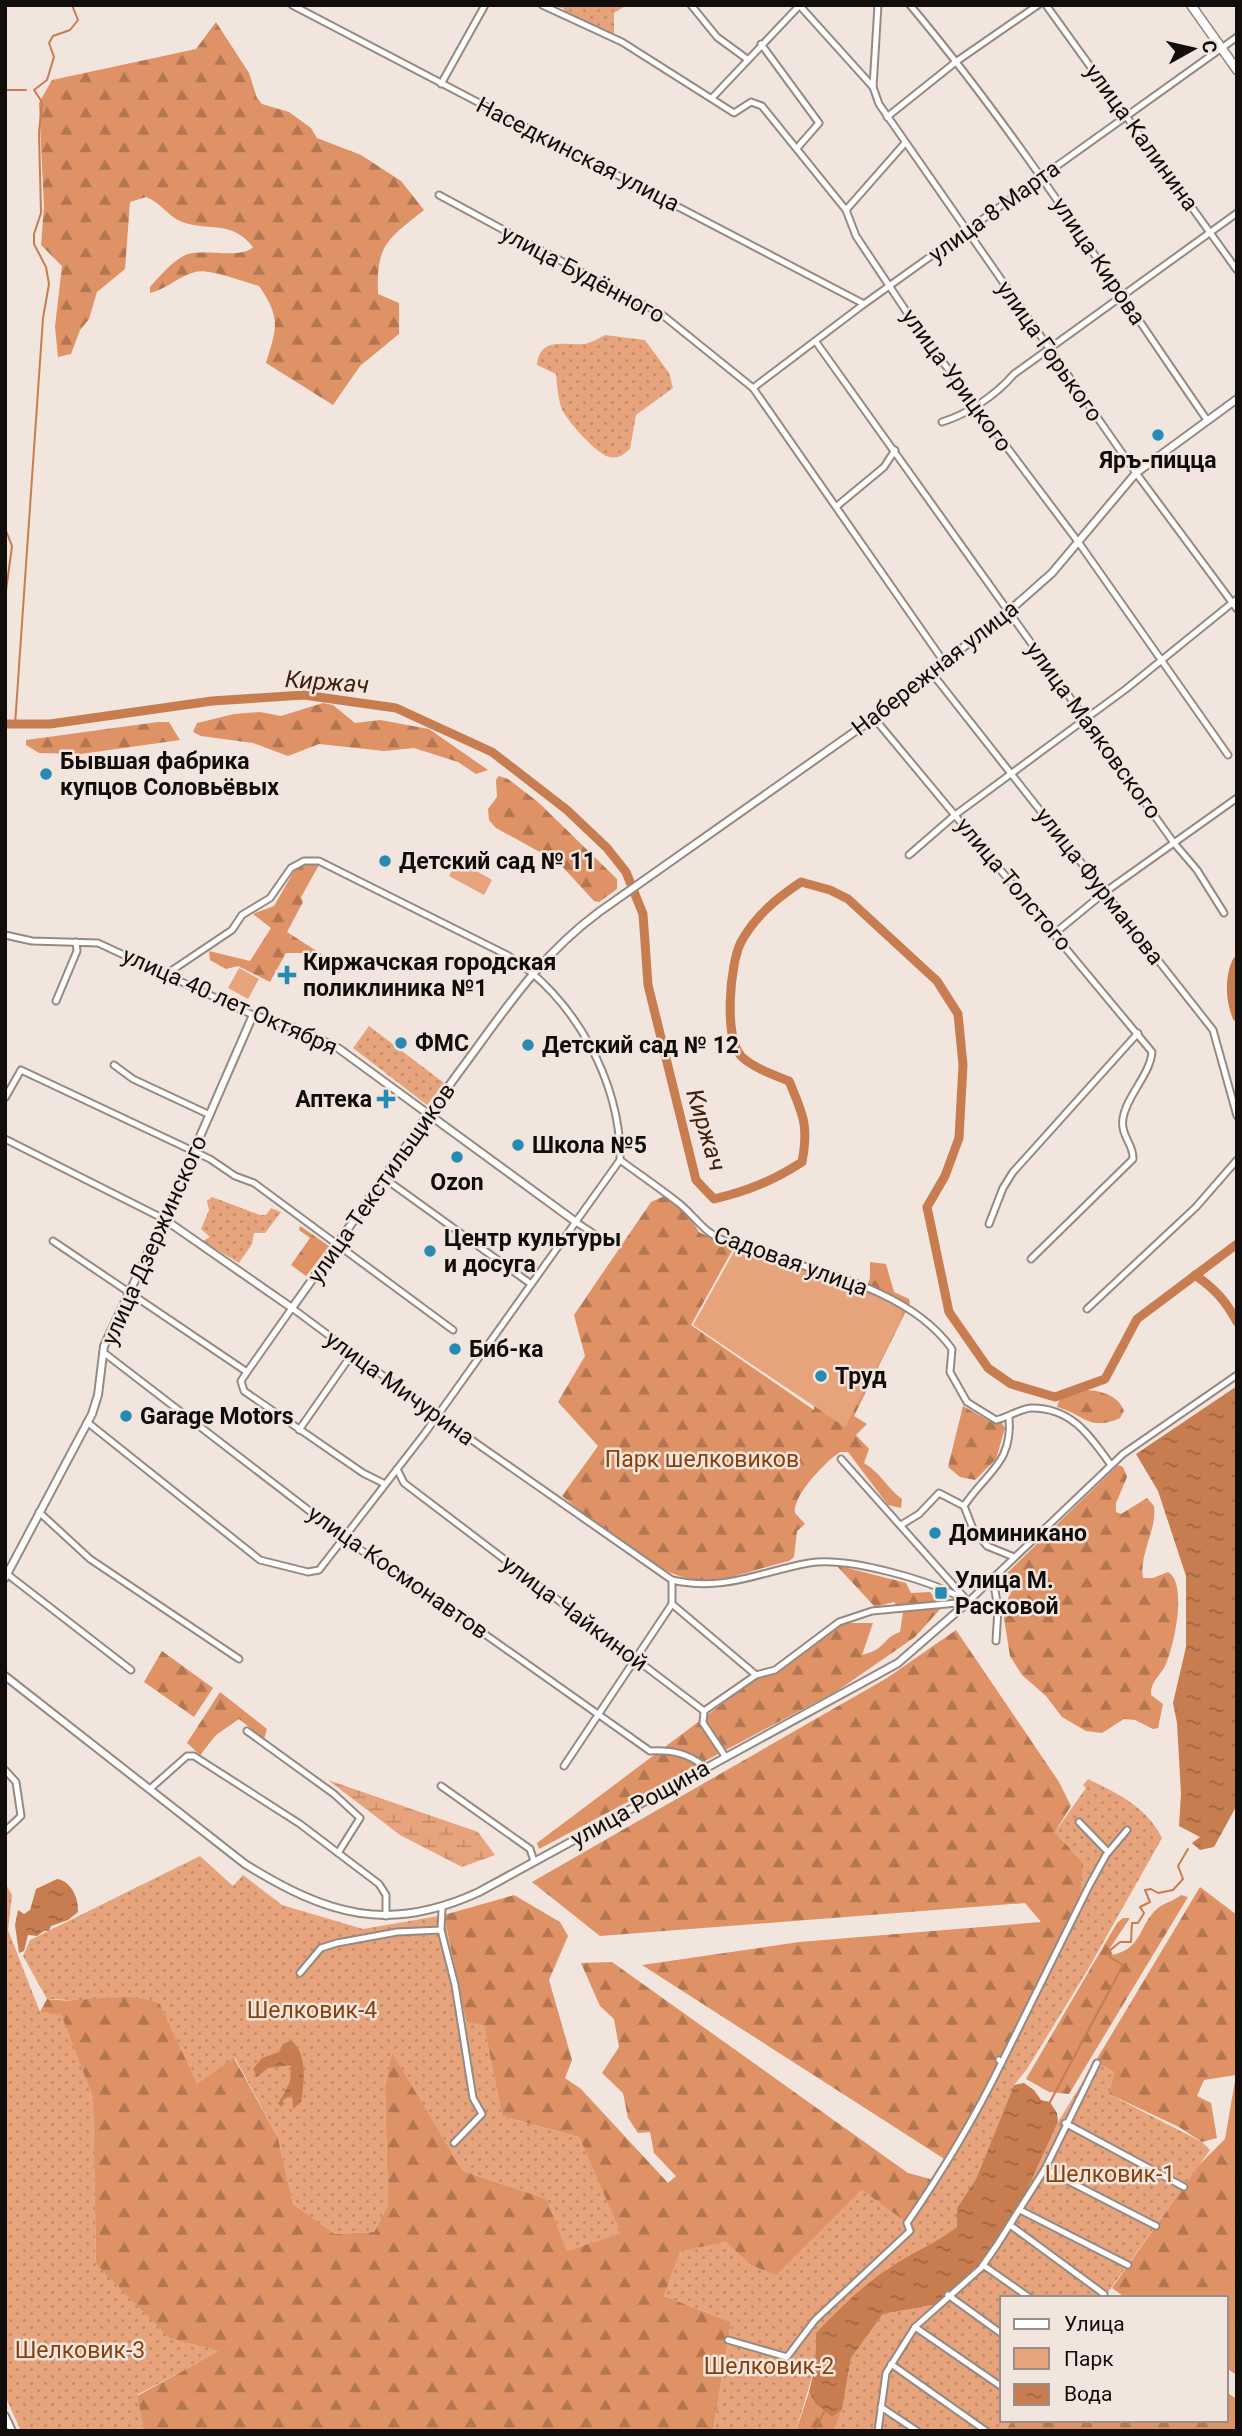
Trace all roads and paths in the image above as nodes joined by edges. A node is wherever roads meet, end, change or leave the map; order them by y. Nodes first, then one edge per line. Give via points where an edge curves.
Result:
1 (292, 5) edge
2 (485, 5) edge
3 (542, 5) edge
4 (691, 5) edge
5 (878, 5) edge
6 (910, 5) edge
7 (1038, 5) edge
8 (1046, 5) edge
9 (1191, 5) edge
10 (800, 6) edge
11 (1237, 37) edge
12 (761, 44) junction
13 (1222, 49) junction
14 (747, 59) junction
15 (957, 61) junction
16 (1237, 70) edge
17 (441, 84) junction
18 (873, 87) junction
19 (712, 97) junction
20 (887, 117) junction
21 (1127, 117) junction
22 (905, 143) junction
23 (798, 147) junction
24 (1042, 176) junction
25 (439, 195) dead end
26 (846, 209) junction
27 (1237, 213) edge
28 (967, 231) junction
29 (1210, 232) junction
30 (1237, 270) edge
31 (891, 287) junction
32 (1121, 296) junction
33 (864, 304) junction
34 (816, 342) junction
35 (1049, 349) junction
36 (753, 388) junction
37 (1237, 399) edge
38 (974, 406) junction
39 (1207, 420) junction
40 (942, 422) dead end
41 (895, 450) junction
42 (1136, 474) junction
43 (837, 506) junction
44 (1079, 543) junction
45 (1234, 601) edge
46 (1237, 609) edge
47 (1009, 611) junction
48 (1159, 660) junction
49 (944, 662) junction
50 (931, 673) junction
51 (874, 718) junction
52 (1086, 719) junction
53 (1228, 755) dead end
54 (1011, 773) junction
55 (1237, 798) edge
56 (955, 815) junction
57 (1174, 843) junction
58 (909, 855) dead end
59 (1105, 892) junction
60 (606, 907) joint
61 (1224, 913) dead end
62 (1055, 933) junction
63 (5, 935) edge
64 (76, 942) junction
65 (532, 972) junction
66 (168, 973) junction
67 (56, 1000) dead end
68 (253, 1015) junction
69 (1138, 1033) junction
70 (114, 1065) dead end
71 (5, 1098) edge
72 (428, 1114) junction
73 (210, 1115) junction
74 (1237, 1116) edge
75 (5, 1139) edge
76 (194, 1152) junction
77 (620, 1160) junction
78 (1237, 1160) edge
79 (384, 1178) junction
80 (164, 1219) junction
81 (576, 1222) junction
82 (989, 1224) dead end
83 (53, 1241) dead end
84 (606, 1242) dead end
85 (337, 1245) junction
86 (1031, 1259) dead end
87 (531, 1284) junction
88 (130, 1292) junction
89 (292, 1308) junction
90 (1087, 1310) dead end
91 (453, 1330) dead end
92 (103, 1352) junction
93 (352, 1354) junction
94 (247, 1372) junction
95 (1237, 1375) edge
96 (436, 1415) junction
97 (1009, 1417) junction
98 (87, 1422) junction
99 (299, 1430) junction
100 (841, 1460) dead end
101 (1111, 1465) junction
102 (397, 1469) junction
103 (386, 1482) junction
104 (404, 1483) junction
105 (964, 1506) junction
106 (39, 1512) junction
107 (901, 1525) junction
108 (346, 1538) junction
109 (1014, 1557) junction
110 (6, 1576) edge
111 (993, 1578) junction
112 (673, 1580) junction
113 (951, 1581) junction
114 (949, 1590) junction
115 (968, 1602) junction
116 (672, 1604) junction
117 (996, 1641) dead end
118 (239, 1659) dead end
119 (637, 1659) junction
120 (131, 1670) dead end
121 (756, 1675) junction
122 (5, 1676) edge
123 (704, 1711) junction
124 (599, 1714) junction
125 (247, 1731) dead end
126 (725, 1756) junction
127 (564, 1766) dead end
128 (705, 1767) junction
129 (5, 1770) edge
130 (441, 1786) dead end
131 (151, 1788) junction
132 (1079, 1822) dead end
133 (1128, 1830) dead end
134 (5, 1831) edge
135 (1108, 1852) junction
136 (338, 1853) junction
137 (534, 1861) junction
138 (442, 1909) junction
139 (386, 1916) junction
140 (441, 1930) junction
141 (300, 1973) dead end
142 (1097, 2063) dead end
143 (1065, 2123) junction
144 (454, 2143) dead end
145 (1045, 2169) junction
146 (1184, 2187) dead end
147 (1020, 2210) junction
148 (1010, 2225) junction
149 (1156, 2226) dead end
150 (983, 2265) junction
151 (1128, 2265) dead end
152 (1104, 2294) dead end
153 (948, 2295) junction
154 (1027, 2296) edge
155 (915, 2327) junction
156 (1000, 2333) edge
157 (728, 2340) dead end
158 (891, 2364) junction
159 (1000, 2385) edge
160 (881, 2407) junction
161 (5, 2416) edge
162 (12, 2431) edge
163 (878, 2431) edge
164 (917, 2431) edge
165 (986, 2431) edge

1 - 17 street, Наседкинская улица
2 - 17 street
3 - 19 street via 622,42
4 - 14 street via 723,42
5 - 18 street, улица Горького
6 - 15 street, улица Кирова
7 - 15 street
8 - 21 street, улица Калинина
9 - 13 main road
10 - 12 street
10 - 18 street, улица Горького
11 - 13 street, улица 8 Марта
12 - 14 street
12 - 23 street via 819,123
13 - 16 main road
13 - 21 street, улица 8 Марта
14 - 19 street
15 - 20 street
15 - 24 street, улица Кирова
17 - 33 street, Наседкинская улица
18 - 20 street, улица Горького
19 - 23 street, улица Урицкого via 734,113 751,102 762,106
20 - 22 street, улица Горького
21 - 24 street, улица 8 Марта
21 - 29 street, улица Калинина
22 - 26 street
22 - 28 street, улица Горького
23 - 26 street, улица Урицкого
24 - 28 street, улица 8 Марта
24 - 32 street, улица Кирова
25 - 36 street, улица Будённого via 653,308
26 - 31 street, улица Урицкого via 856,236
27 - 29 street
28 - 31 street, улица 8 Марта
28 - 35 street, улица Горького
29 - 30 street, улица Калинина
29 - 32 street
31 - 33 street, улица 8 Марта
31 - 38 street, улица Урицкого
32 - 35 street
32 - 39 street, улица Кирова
33 - 34 street, улица 8 Марта
34 - 36 street, улица 8 Марта
34 - 41 street, улица Маяковского
35 - 38 street
35 - 42 street, улица Горького
36 - 43 street
37 - 39 street, Набережная улица
38 - 40 street
38 - 44 street, улица Урицкого
39 - 42 street, Набережная улица
41 - 43 street via 884,467
41 - 47 street, улица Маяковского
42 - 44 street, Набережная улица
42 - 45 street, улица Горького
43 - 49 street
44 - 47 street, Набережная улица
44 - 48 street, улица Урицкого
45 - 46 street, улица Горького
45 - 48 street
47 - 49 street, Набережная улица
47 - 52 street, улица Маяковского
48 - 52 street
48 - 53 street, улица Урицкого
49 - 50 street, Набережная улица
50 - 51 street, Набережная улица
50 - 54 street, улица Фурманова
51 - 56 street, улица Толстого
51 - 60 street, Набережная улица
52 - 54 street
52 - 57 street, улица Маяковского
54 - 56 street
54 - 59 street, улица Фурманова
55 - 57 street
56 - 58 street
56 - 62 street, улица Толстого
57 - 59 street
57 - 61 street, улица Маяковского
59 - 62 street
59 - 74 street, улица Фурманова via 1213,1030
60 - 65 street, улица Текстильщиков
62 - 69 street, улица Толстого
63 - 64 street, улица 40 лет Октября
64 - 66 street, улица 40 лет Октября via 98,943
64 - 67 street via 77,951
65 - 66 street via 507,955 319,861 304,861 291,868 270,898 242,915 232,930
65 - 72 street, улица Текстильщиков
65 - 77 street via 596,1053 617,1113
66 - 68 street, улица 40 лет Октября
68 - 72 street, улица 40 лет Октября via 338,1048
68 - 73 street, улица Дзержинского
69 - 82 street via 1013,1172
69 - 86 street, улица Толстого via 1152,1052 1124,1115 1122,1133 1134,1152 1133,1159
70 - 73 street via 133,1079
71 - 76 street via 21,1070
72 - 79 street, улица Текстильщиков
72 - 81 street, улица 40 лет Октября
73 - 76 street, улица Дзержинского
75 - 80 street, улица Мичурина
76 - 80 street, улица Дзержинского
76 - 85 street via 254,1183
77 - 81 street
77 - 97 street, Садовая улица via 678,1202 709,1233 856,1283 909,1307 952,1349 950,1372 967,1402 996,1420
78 - 90 street via 1196,1207
79 - 85 street, улица Текстильщиков
79 - 87 street
80 - 88 street, улица Дзержинского
80 - 89 street, улица Мичурина
81 - 84 street, улица 40 лет Октября
81 - 87 street
83 - 88 street
85 - 89 street, улица Текстильщиков
85 - 91 street
87 - 96 street
88 - 92 street, улица Дзержинского
88 - 94 street
89 - 93 street, улица Мичурина
89 - 94 street, улица Текстильщиков
92 - 98 street, улица Дзержинского via 98,1395
92 - 108 street, улица Космонавтов
93 - 96 street, улица Мичурина
93 - 99 street
94 - 99 street, улица Чайкиной via 241,1381 244,1391
95 - 101 street, улица Рощина
96 - 102 street
96 - 112 street, улица Мичурина
97 - 101 street via 1029,1407 1066,1414 1084,1428
97 - 105 street via 1011,1434 1003,1461
98 - 106 street, улица Дзержинского
98 - 108 street via 260,1560 308,1572 322,1568
99 - 103 street, улица Чайкиной
100 - 107 street
101 - 109 street, улица Рощина
102 - 103 street
102 - 104 street, улица Чайкиной
103 - 104 street, улица Чайкиной
103 - 108 street
104 - 119 street, улица Чайкиной
105 - 107 street via 939,1493
105 - 109 street via 973,1529 987,1546
106 - 110 street, улица Дзержинского
106 - 118 street via 90,1559
107 - 113 street
108 - 124 street, улица Космонавтов
109 - 111 street, улица Рощина
110 - 120 street
111 - 115 street, улица Рощина
111 - 117 street via 998,1609
112 - 114 street via 699,1586 838,1560
112 - 116 street
113 - 114 street
113 - 115 street
114 - 115 street
115 - 121 street via 872,1611 839,1622 775,1670
115 - 126 street, улица Рощина via 898,1663
116 - 119 street
116 - 121 street
119 - 123 street, улица Чайкиной
119 - 124 street
121 - 123 street
122 - 131 street, улица Рощина
123 - 126 street via 704,1723
124 - 127 street
124 - 128 street, улица Космонавтов via 650,1751 692,1756
125 - 136 street via 360,1818
126 - 128 street, улица Рощина
128 - 137 street, улица Рощина
129 - 134 street via 16,1782 21,1816
130 - 137 street via 530,1849
131 - 136 street via 187,1756 194,1756
131 - 139 street, улица Рощина via 275,1883 319,1903
132 - 135 street
133 - 135 street
135 - 157 street via 960,2144 907,2224 910,2231 815,2320 787,2357
136 - 139 street via 379,1884 386,1895
137 - 138 street, улица Рощина
138 - 139 street, улица Рощина
138 - 140 street
140 - 141 street via 337,1943 321,1948
140 - 144 street via 473,2098 482,2114
142 - 143 street
143 - 145 street
143 - 146 street
145 - 147 street
145 - 149 street
147 - 148 street
147 - 151 street
148 - 150 street
148 - 152 street
150 - 153 street
150 - 154 street
153 - 155 street
153 - 156 street
155 - 158 street
155 - 159 street
158 - 160 street
158 - 165 street
160 - 163 street
160 - 164 street
161 - 162 street

